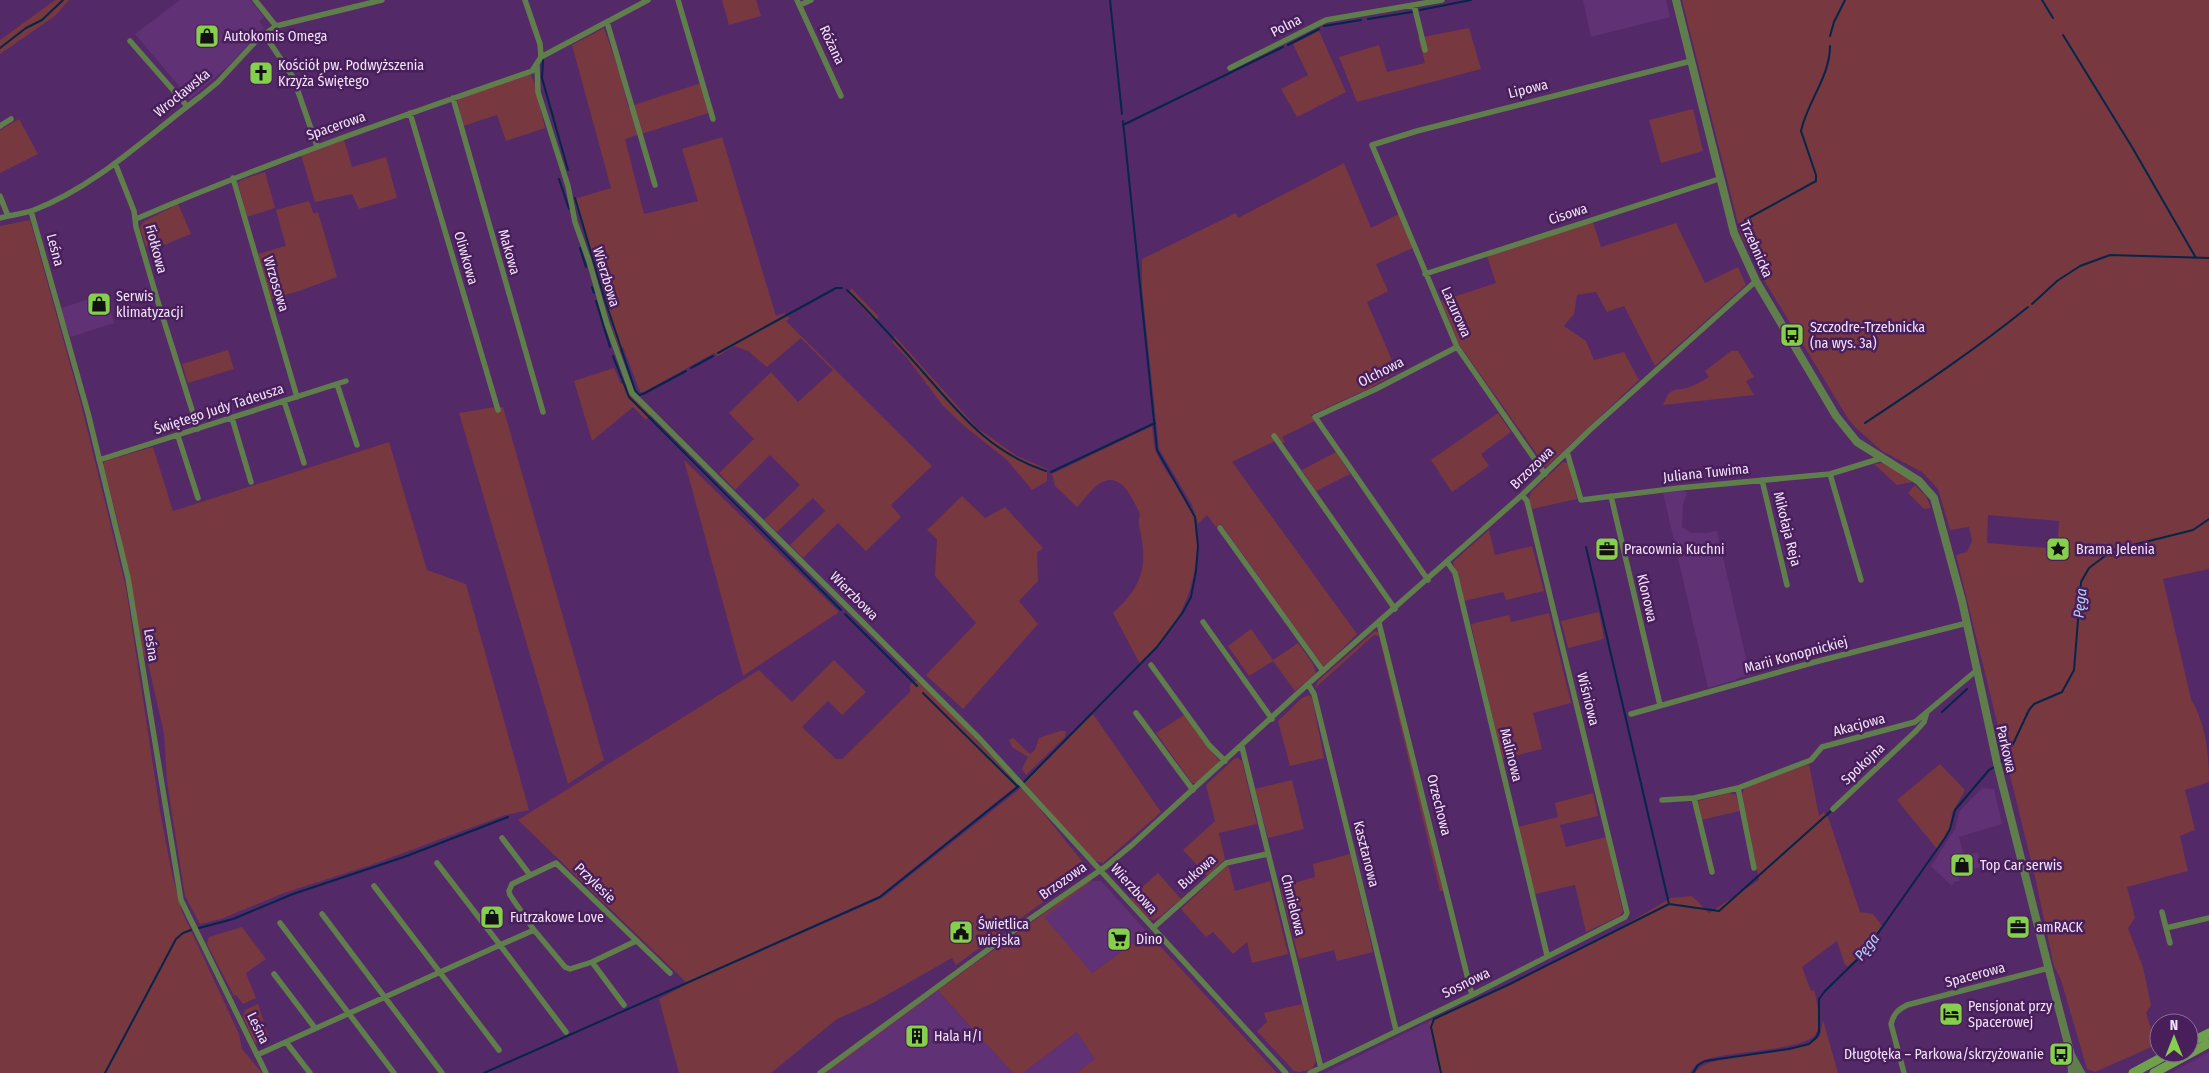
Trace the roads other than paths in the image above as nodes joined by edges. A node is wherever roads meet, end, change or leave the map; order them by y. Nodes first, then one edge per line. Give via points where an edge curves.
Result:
1 (255, 0) edge
2 (382, 0) edge
3 (525, 0) edge
4 (648, 0) edge
5 (678, 0) edge
6 (811, 0) edge
7 (1442, 0) edge
8 (1676, 0) edge
9 (798, 3) edge
10 (1414, 5) junction
11 (607, 22) junction
12 (276, 26) junction
13 (264, 34) junction
14 (130, 41) dead end
15 (1424, 50) dead end
16 (541, 57) junction
17 (1690, 61) junction
18 (537, 66) junction
19 (1230, 68) dead end
20 (841, 96) dead end
21 (453, 98) junction
22 (187, 106) junction
23 (410, 113) junction
24 (11, 119) dead end
25 (713, 119) dead end
26 (0, 126) edge
27 (1372, 145) joint
28 (317, 146) junction
29 (115, 163) junction
30 (233, 178) junction
31 (1719, 180) junction
32 (655, 186) dead end
33 (0, 196) edge
34 (31, 211) junction
35 (8, 216) junction
36 (0, 218) edge
37 (136, 219) junction
38 (1425, 274) junction
39 (1756, 281) junction
40 (1457, 347) junction
41 (346, 381) dead end
42 (338, 384) junction
43 (296, 397) junction
44 (284, 401) junction
45 (498, 410) dead end
46 (543, 412) dead end
47 (232, 418) junction
48 (198, 429) junction
49 (178, 436) junction
50 (1274, 436) dead end
51 (357, 445) dead end
52 (1567, 452) junction
53 (1882, 458) junction
54 (99, 460) junction
55 (304, 463) dead end
56 (1895, 465) joint
57 (1545, 474) junction
58 (1830, 474) junction
59 (1762, 480) junction
60 (251, 482) dead end
61 (1522, 495) junction
62 (1612, 496) junction
63 (198, 498) dead end
64 (1220, 528) dead end
65 (1447, 562) junction
66 (1428, 580) junction
67 (1861, 580) dead end
68 (1787, 585) dead end
69 (1395, 609) junction
70 (1203, 622) dead end
71 (1379, 622) junction
72 (1967, 623) junction
73 (1151, 665) dead end
74 (1977, 670) junction
75 (1323, 671) junction
76 (1308, 684) junction
77 (1660, 705) junction
78 (1926, 712) junction
79 (1136, 713) dead end
80 (1631, 714) dead end
81 (1272, 719) junction
82 (1242, 747) junction
83 (1225, 761) junction
84 (1738, 788) junction
85 (1193, 790) junction
86 (1694, 798) junction
87 (1662, 800) dead end
88 (1833, 809) dead end
89 (502, 838) dead end
90 (1267, 854) junction
91 (437, 863) dead end
92 (1754, 868) dead end
93 (1101, 870) junction
94 (1712, 872) dead end
95 (530, 875) junction
96 (374, 886) dead end
97 (1627, 910) joint
98 (2162, 912) dead end
99 (322, 914) dead end
100 (2209, 918) edge
101 (280, 923) dead end
102 (1153, 928) junction
103 (2166, 928) junction
104 (534, 930) junction
105 (636, 941) junction
106 (2170, 944) dead end
107 (500, 945) junction
108 (1547, 955) junction
109 (592, 962) junction
110 (2049, 968) junction
111 (440, 972) junction
112 (670, 973) dead end
113 (274, 974) dead end
114 (1472, 995) junction
115 (383, 996) junction
116 (624, 1004) dead end
117 (348, 1012) junction
118 (315, 1028) junction
119 (1396, 1030) junction
120 (566, 1032) dead end
121 (286, 1042) junction
122 (2209, 1043) edge
123 (500, 1050) dead end
124 (257, 1054) junction
125 (2071, 1054) junction
126 (2152, 1063) edge
127 (1321, 1068) junction
128 (266, 1073) edge
129 (310, 1073) edge
130 (394, 1073) edge
131 (442, 1073) edge
132 (820, 1073) edge
133 (1286, 1073) edge
134 (1310, 1073) edge
135 (1904, 1073) edge
136 (2072, 1073) edge
137 (2081, 1073) edge
138 (2134, 1073) edge
139 (2154, 1073) edge

1 - 12 street
2 - 12 street, Wrocławska
3 - 16 street via 540,44
4 - 11 street
5 - 25 street
6 - 9 street, Różana
7 - 10 street, Polna
8 - 17 street, Trzebnicka
9 - 20 street, Różana
10 - 15 street
10 - 19 street, Polna via 1326,20
11 - 16 street
11 - 32 street
12 - 13 street, Wrocławska
13 - 22 street, Wrocławska via 218,82
13 - 28 street via 293,77
14 - 22 street
16 - 18 street
17 - 27 street, Lipowa
17 - 31 street, Trzebnicka
18 - 21 street, Spacerowa via 532,71
18 - 93 street, Wierzbowa via 538,92 568,186 575,222 632,393 980,739
21 - 23 street, Spacerowa
21 - 46 street, Makowa
22 - 29 street, Wrocławska
23 - 28 street, Spacerowa
23 - 45 street, Oliwkowa
24 - 26 street
27 - 38 street, Lazurowa
28 - 30 street, Spacerowa
29 - 34 street, Wrocławska via 73,191
29 - 37 street, Fiołkowa
30 - 37 street, Spacerowa
30 - 43 street, Wrzosowa
31 - 38 street, Cisowa
31 - 39 street, Trzebnicka via 1734,233
33 - 35 street
34 - 35 street, Wrocławska
34 - 54 street, Leśna
35 - 36 street, Wrocławska
37 - 48 street, Fiołkowa via 160,310
38 - 40 street, Lazurowa
39 - 52 street, Brzozowa
39 - 53 street, Trzebnicka via 1842,424 1857,442
40 - 57 street, Lazurowa
40 - 66 street, Olchowa via 1315,417
41 - 42 street, Świętego Judy Tadeusza
42 - 43 street, Świętego Judy Tadeusza
42 - 51 street
43 - 44 street, Świętego Judy Tadeusza
44 - 47 street, Świętego Judy Tadeusza
44 - 55 street
47 - 48 street, Świętego Judy Tadeusza
47 - 60 street
48 - 49 street, Świętego Judy Tadeusza
49 - 54 street, Świętego Judy Tadeusza
49 - 63 street
50 - 69 street
52 - 57 street, Brzozowa
52 - 62 street, Juliana Tuwima via 1581,500
53 - 56 street, Trzebnicka
53 - 58 street, Juliana Tuwima
54 - 124 street, Leśna via 128,578 181,900
56 - 72 street, Parkowa via 1919,480 1934,498
57 - 61 street, Brzozowa
58 - 59 street, Juliana Tuwima
58 - 67 street
59 - 62 street, Juliana Tuwima
59 - 68 street, Mikołaja Reja
61 - 65 street, Brzozowa
61 - 97 street, Wiśniowa via 1527,501
62 - 77 street, Klonowa
64 - 75 street
65 - 66 street, Brzozowa
65 - 108 street, Malinowa via 1455,573
66 - 69 street, Brzozowa
69 - 71 street, Brzozowa
70 - 81 street
71 - 75 street, Brzozowa
71 - 114 street, Orzechowa
72 - 74 street, Parkowa
72 - 77 street, Marii Konopnickiej
73 - 83 street via 1209,745
74 - 78 street, Akacjowa
74 - 110 street, Parkowa
75 - 76 street, Brzozowa
76 - 81 street, Brzozowa
76 - 119 street, Kasztanowa via 1314,694
77 - 80 street, Marii Konopnickiej
78 - 84 street, Akacjowa via 1914,722 1822,747 1810,760
78 - 88 street, Spokojna via 1924,722 1916,731
79 - 85 street
81 - 82 street, Brzozowa
82 - 83 street, Brzozowa
82 - 90 street, Chmielowa
83 - 85 street, Brzozowa
84 - 86 street, Akacjowa
84 - 92 street
85 - 93 street, Brzozowa
86 - 87 street, Akacjowa
86 - 94 street
89 - 95 street
90 - 102 street, Bukowa via 1226,863
90 - 127 street, Chmielowa
91 - 107 street
93 - 102 street, Wierzbowa
93 - 132 street, Brzozowa
95 - 104 street, Przylesie via 512,884 509,891
95 - 105 street, Przylesie via 556,864
96 - 111 street
97 - 108 street, Sosnowa via 1625,917
98 - 103 street
99 - 115 street
100 - 103 street
101 - 117 street
102 - 133 street, Wierzbowa
103 - 106 street
104 - 107 street
104 - 109 street, Przylesie via 567,969
105 - 109 street, Przylesie
105 - 112 street, Przylesie
107 - 111 street
107 - 120 street
108 - 114 street, Sosnowa
109 - 116 street
110 - 125 street, Parkowa
110 - 135 street, Spacerowa via 1906,1005 1893,1016 1891,1024
111 - 115 street
111 - 123 street
113 - 118 street
114 - 119 street, Sosnowa
115 - 117 street
115 - 131 street
117 - 118 street
117 - 130 street
118 - 121 street
119 - 127 street, Sosnowa
121 - 124 street
121 - 129 street
122 - 139 main road
124 - 128 street, Leśna
125 - 136 street, Parkowa
125 - 137 street, Parkowa
126 - 138 main road
127 - 134 street, Sosnowa

